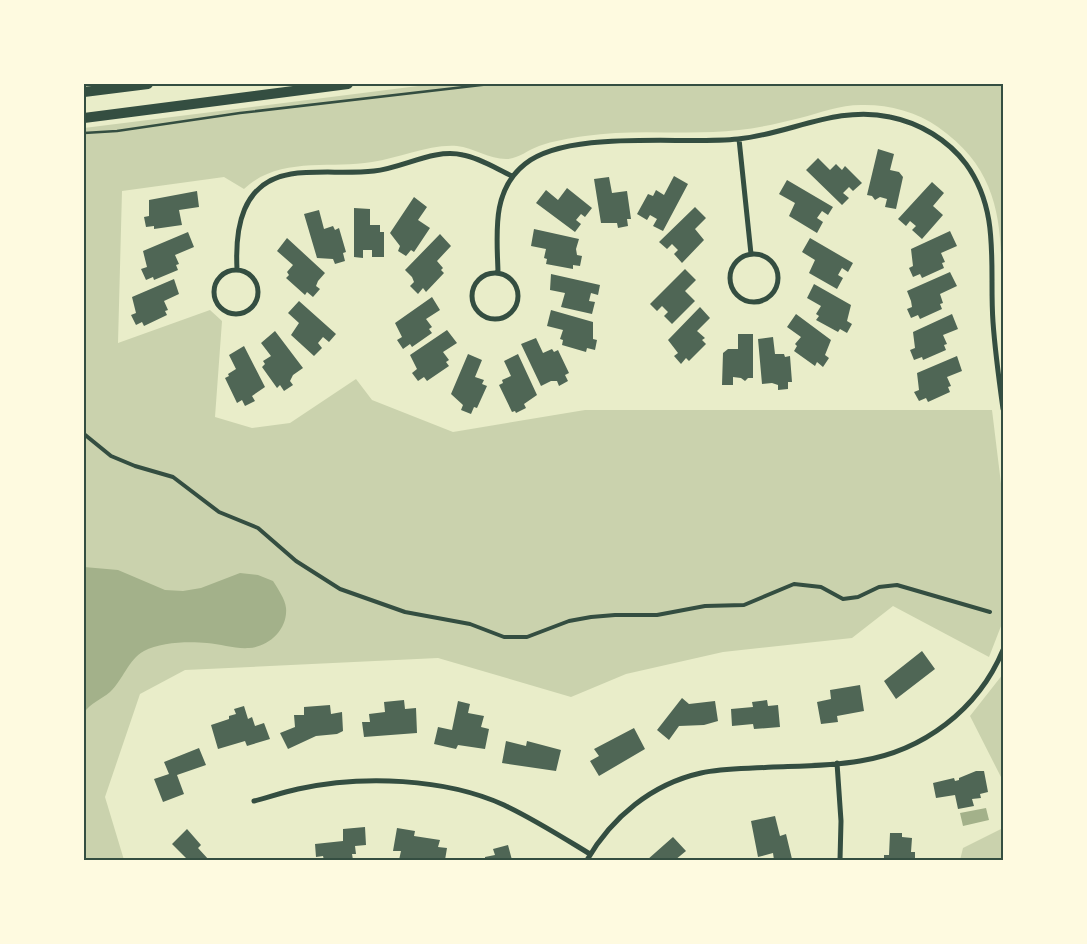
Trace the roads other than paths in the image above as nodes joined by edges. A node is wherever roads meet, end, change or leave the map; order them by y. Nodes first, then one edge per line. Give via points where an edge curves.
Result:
1 (148, 84) edge
2 (348, 84) edge
3 (311, 86) edge
4 (285, 88) edge
5 (84, 92) edge
6 (84, 118) edge
7 (739, 139) junction
8 (512, 176) junction
9 (751, 254) junction
10 (237, 269) junction
11 (498, 272) junction
12 (1003, 409) edge
13 (84, 434) edge
14 (990, 612) dead end
15 (1003, 650) edge
16 (837, 763) junction
17 (254, 801) dead end
18 (590, 854) junction
19 (587, 860) edge
20 (840, 860) edge

1 - 5 main road
2 - 3 main road
3 - 4 main road
4 - 6 main road
7 - 8 street via 589,144 546,153 525,164
7 - 9 street
7 - 12 street via 831,117 867,114 912,123 953,148 978,184 991,222 993,321
8 - 10 street via 464,155 450,153 350,174 304,173 278,177 252,196 244,210 237,226
8 - 11 street via 498,212
9 - 9 street via 736,261 729,276 734,292 740,298 755,302 769,296 778,276 776,268 766,257
10 - 10 street via 222,274 214,287 221,308 235,314 249,310 259,292 255,279
11 - 11 street via 477,281 472,296 478,311 492,319 512,312 518,299 518,291 511,279
13 - 14 lane via 111,456 173,477 219,512 258,528 296,561 340,589 405,612 470,624 504,637 527,637 569,621 591,617 656,615 705,606 744,605 794,584 821,587 843,598 858,597 879,587 897,584
15 - 16 street via 993,673 979,692 956,716 934,732 888,754
16 - 18 street via 720,770 675,781 625,812
16 - 20 street
17 - 18 street via 298,788 368,781 398,781 439,787 503,804
18 - 19 street

